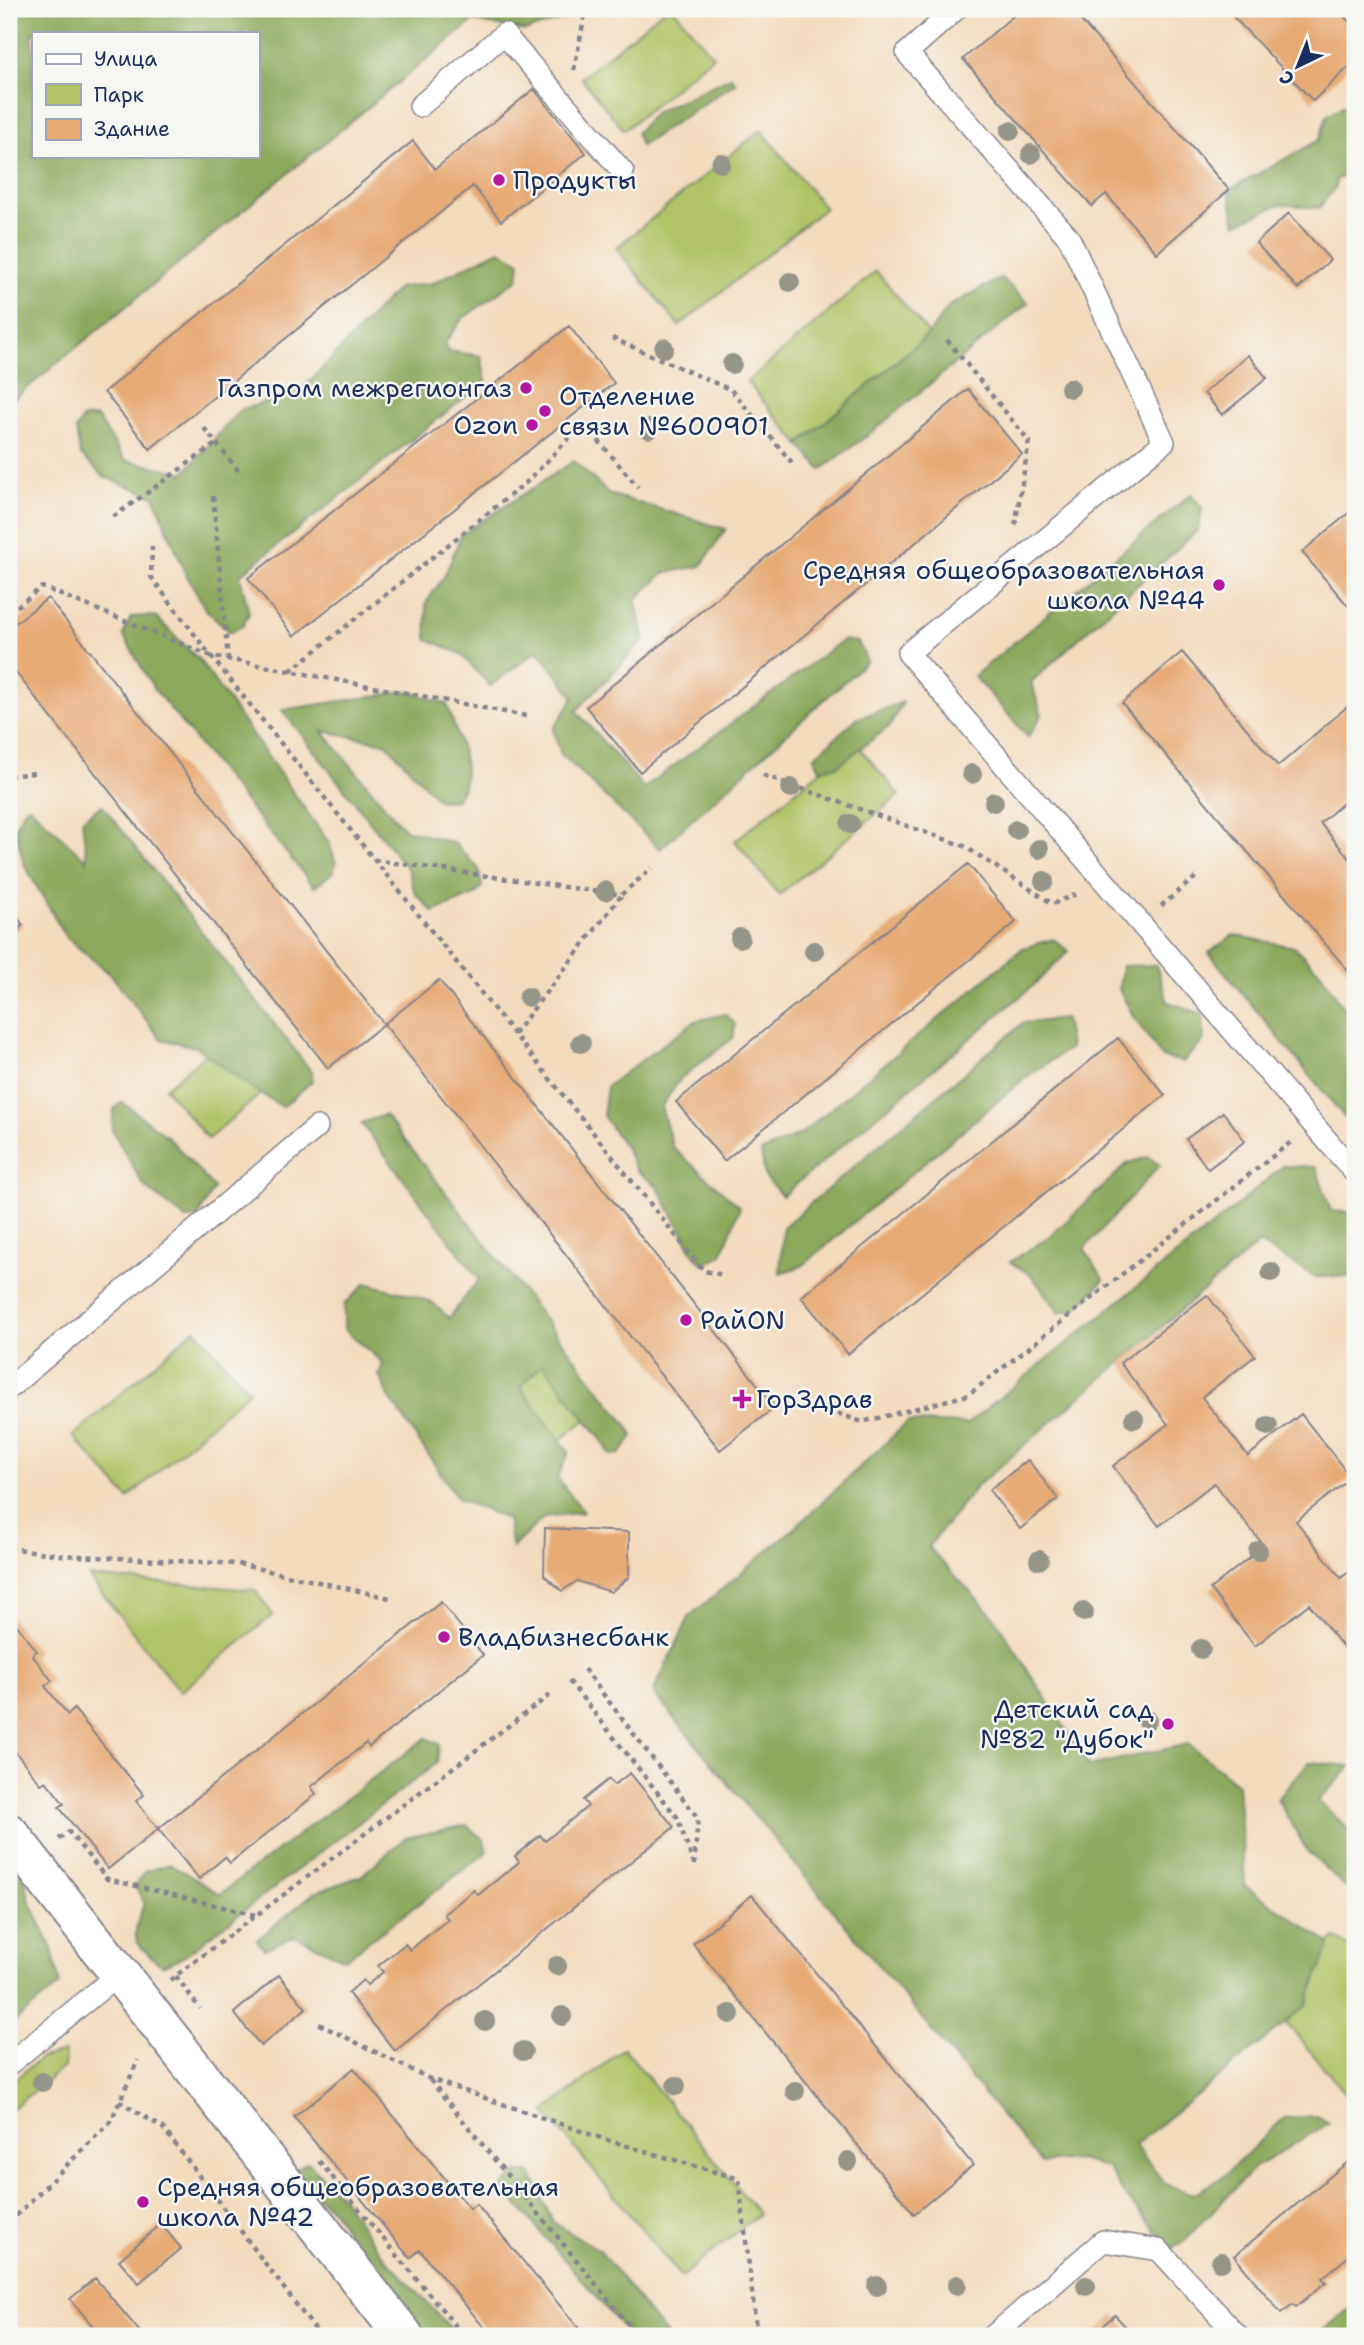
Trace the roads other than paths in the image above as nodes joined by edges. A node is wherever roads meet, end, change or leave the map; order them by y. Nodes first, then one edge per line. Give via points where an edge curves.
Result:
1 (956, 9) edge
2 (420, 106) dead end
3 (623, 172) dead end
4 (317, 1127) dead end
5 (1355, 1174) edge
6 (9, 1388) edge
7 (9, 1833) edge
8 (139, 1999) junction
9 (9, 2064) edge
10 (404, 2336) edge
11 (993, 2336) edge
12 (1238, 2336) edge

1 - 5 lane via 907,53 1069,238 1164,442 908,653
2 - 3 lane via 504,34
4 - 6 lane
7 - 8 street
8 - 9 lane
8 - 10 street
11 - 12 lane via 1103,2241 1159,2250

